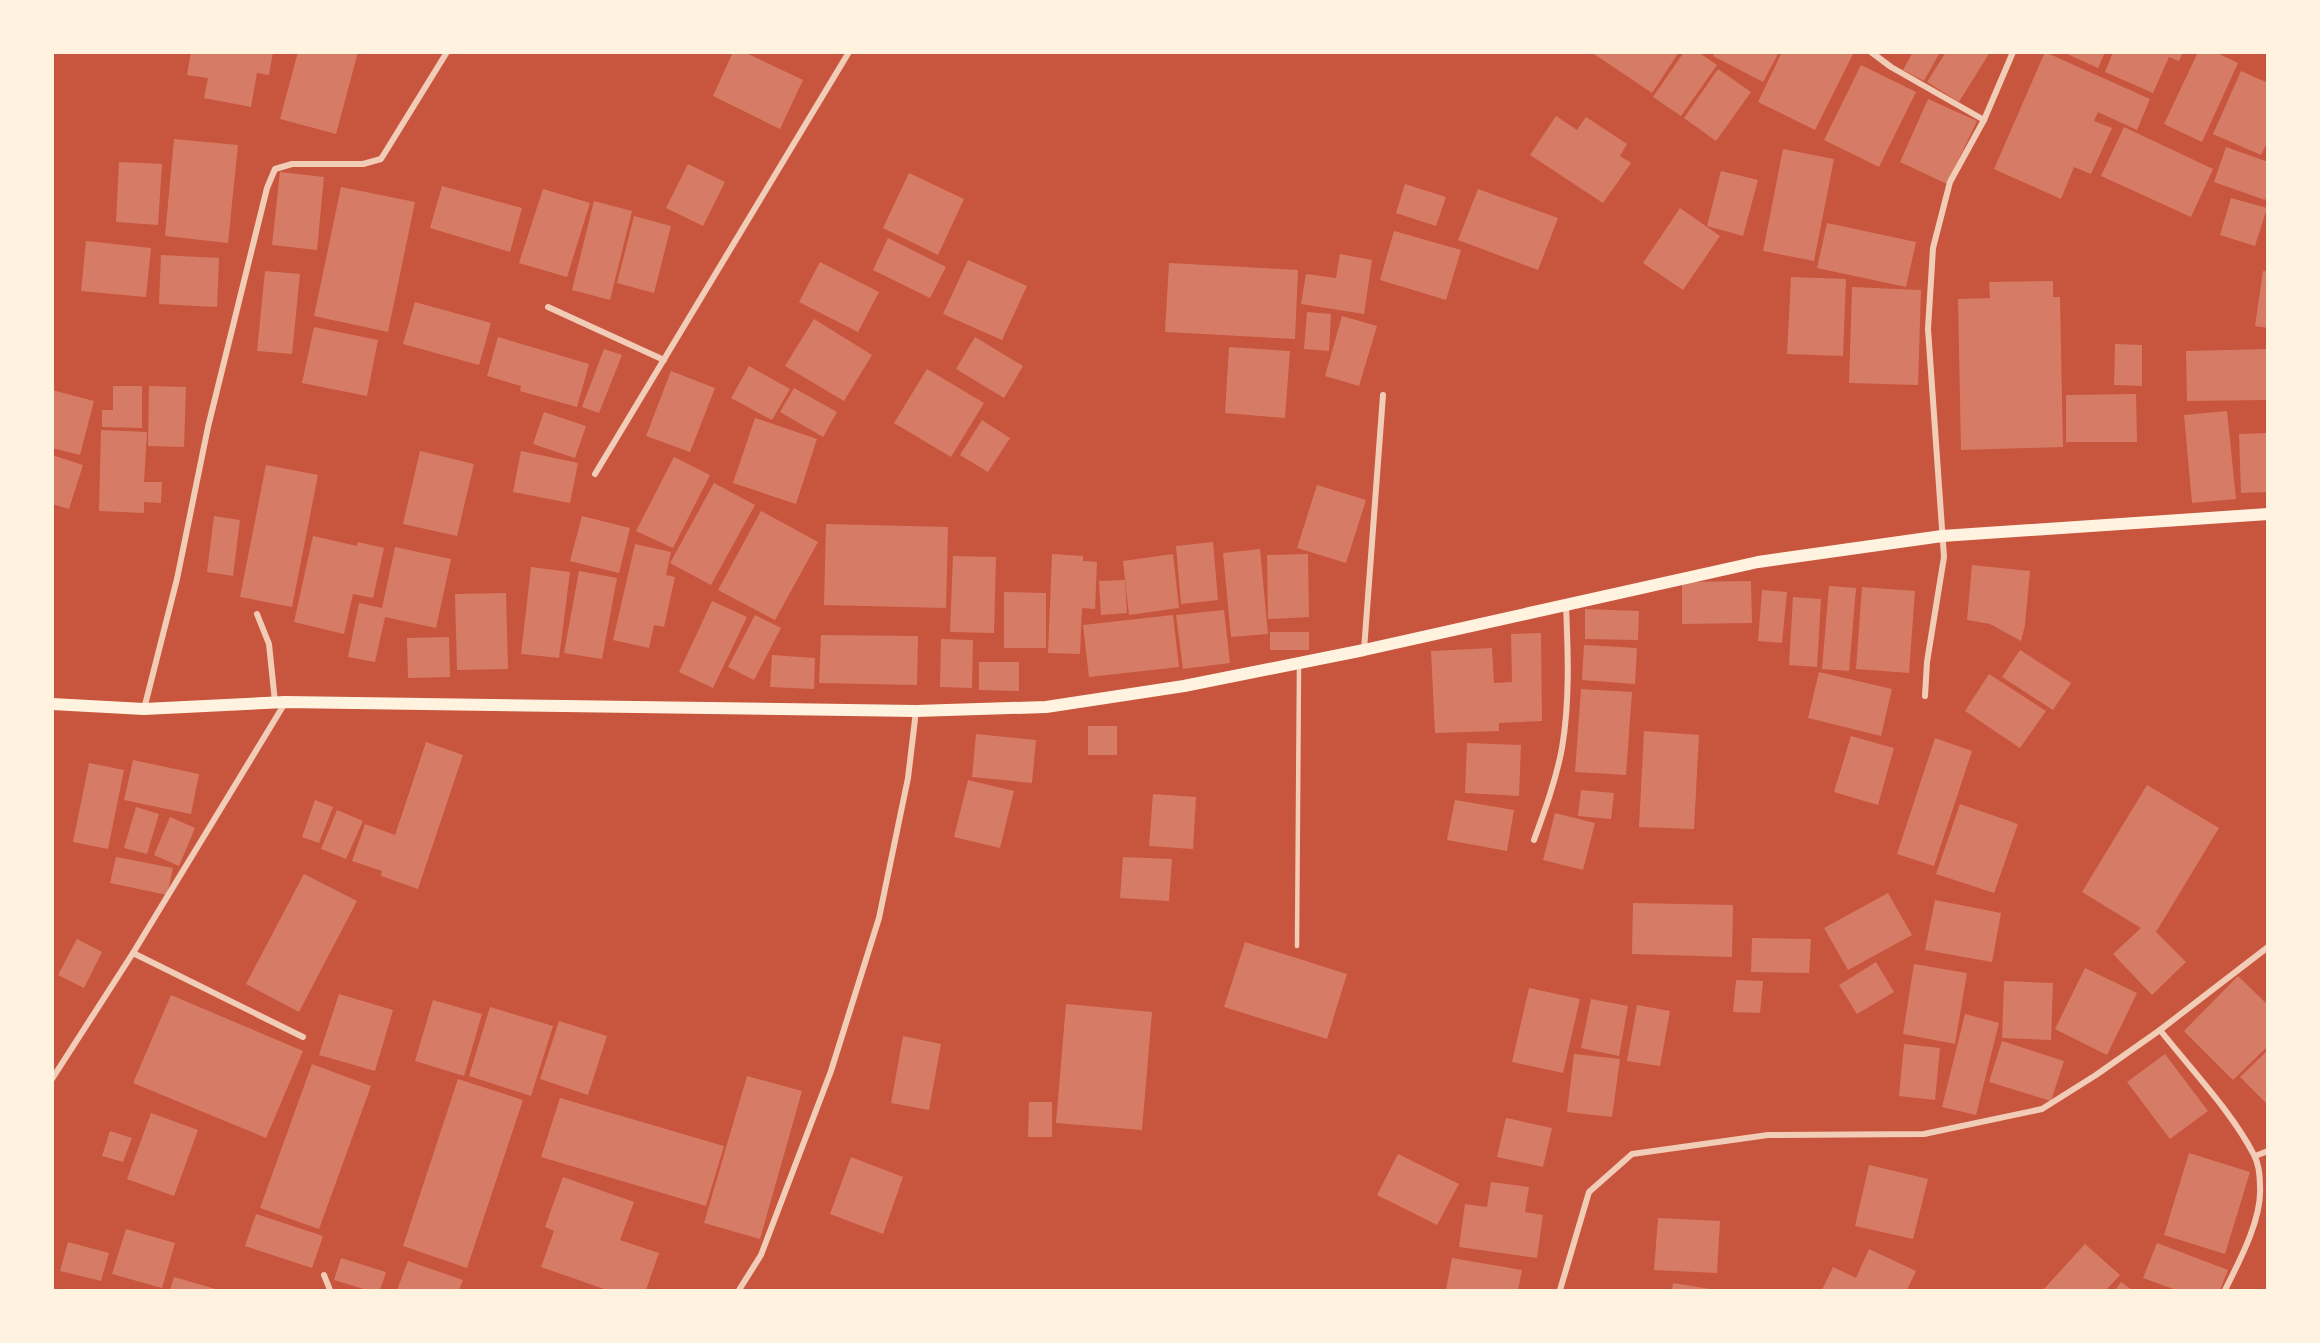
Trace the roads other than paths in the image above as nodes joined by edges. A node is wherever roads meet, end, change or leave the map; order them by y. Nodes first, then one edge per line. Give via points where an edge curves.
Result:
1 (447, 52) edge
2 (849, 52) edge
3 (1870, 52) edge
4 (2013, 52) edge
5 (1984, 120) junction
6 (548, 307) dead end
7 (664, 360) junction
8 (1383, 395) dead end
9 (595, 474) dead end
10 (2268, 514) edge
11 (1942, 536) junction
12 (1566, 605) junction
13 (258, 614) dead end
14 (1364, 650) junction
15 (1299, 663) junction
16 (1925, 696) dead end
17 (280, 702) junction
18 (52, 704) edge
19 (144, 709) junction
20 (916, 711) junction
21 (1533, 840) dead end
22 (1297, 946) dead end
23 (2268, 946) edge
24 (133, 952) junction
25 (2160, 1030) junction
26 (303, 1037) dead end
27 (52, 1079) edge
28 (2268, 1152) edge
29 (2255, 1156) junction
30 (324, 1275) dead end
31 (330, 1290) edge
32 (739, 1290) edge
33 (1560, 1290) edge
34 (2225, 1290) edge

1 - 19 street via 381,159 363,164 292,164 275,169 208,427 177,579
2 - 7 street
3 - 5 street
4 - 5 street
5 - 11 street via 1950,182 1933,248 1928,329
6 - 7 street
7 - 9 street
8 - 14 street
10 - 11 main road
11 - 12 main road via 1758,562
11 - 16 street via 1944,557
12 - 14 main road
12 - 21 street via 1568,662 1562,748 1551,793
13 - 17 street
14 - 15 main road
15 - 20 main road via 1046,707
15 - 22 lane
17 - 19 main road
17 - 20 main road
17 - 24 street
18 - 19 main road
20 - 32 street via 908,778 879,918 831,1071 761,1255
23 - 25 street
24 - 26 street
24 - 27 street
25 - 29 street
25 - 33 street via 2042,1109 1924,1134 1768,1135 1632,1154 1589,1192
28 - 29 street
29 - 34 street via 2260,1189 2256,1213 2242,1256
30 - 31 street

